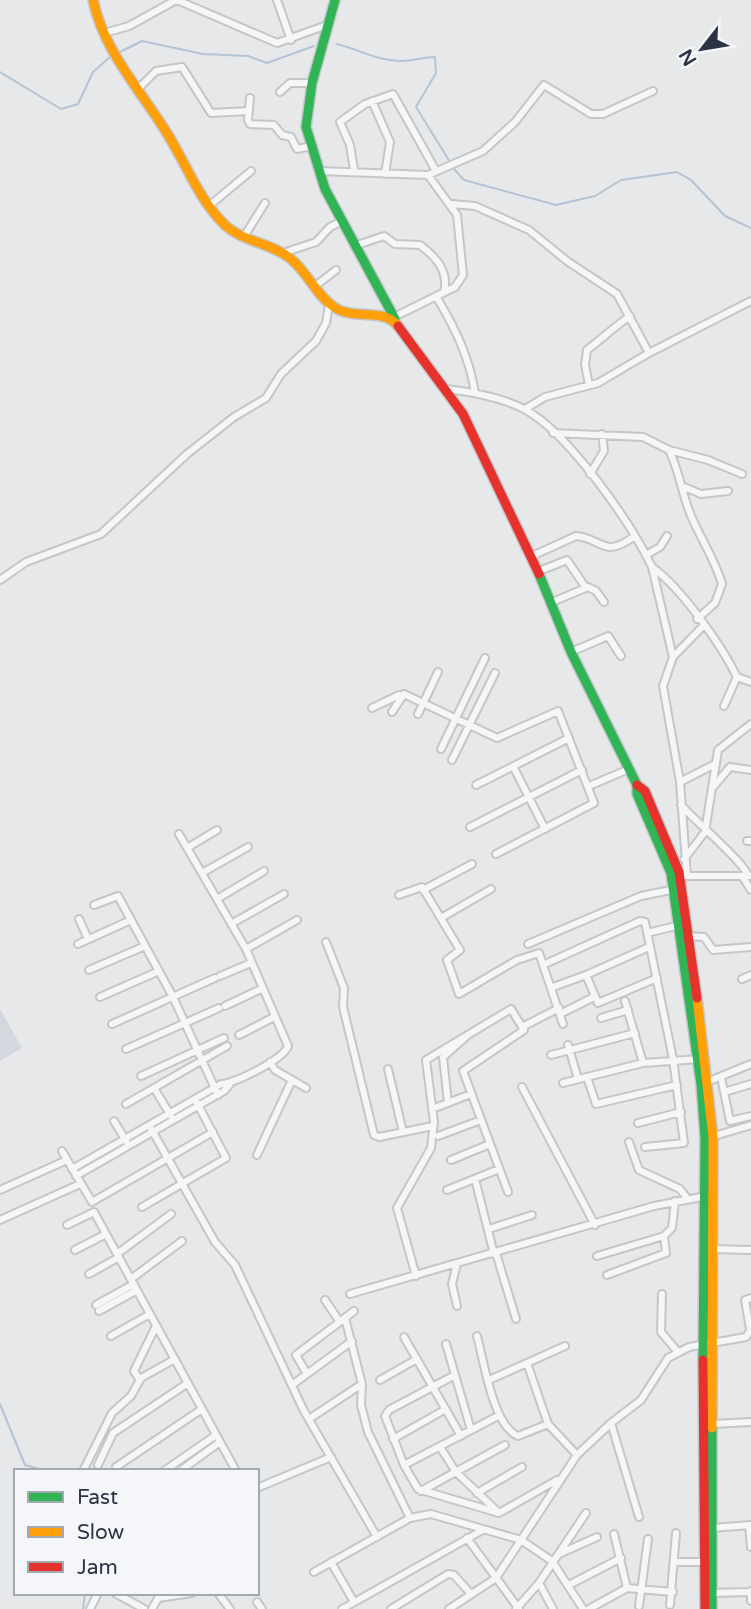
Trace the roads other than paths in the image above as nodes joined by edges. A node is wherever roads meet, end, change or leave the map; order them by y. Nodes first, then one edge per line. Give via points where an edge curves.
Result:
1 (177, 0) edge
2 (277, 0) edge
3 (335, 0) edge
4 (91, 3) edge
5 (327, 25) junction
6 (104, 33) junction
7 (292, 40) junction
8 (312, 83) junction
9 (137, 90) junction
10 (653, 91) dead end
11 (280, 92) dead end
12 (250, 99) dead end
13 (372, 101) junction
14 (249, 111) junction
15 (312, 145) junction
16 (354, 170) junction
17 (438, 170) junction
18 (319, 171) junction
19 (251, 172) dead end
20 (385, 174) junction
21 (428, 175) junction
22 (265, 203) dead end
23 (452, 204) junction
24 (209, 206) junction
25 (342, 222) junction
26 (245, 235) junction
27 (354, 246) junction
28 (283, 253) junction
29 (337, 270) dead end
30 (314, 287) junction
31 (444, 292) junction
32 (436, 296) junction
33 (751, 301) edge
34 (330, 305) junction
35 (630, 316) junction
36 (394, 317) junction
37 (400, 327) junction
38 (649, 353) junction
39 (589, 385) junction
40 (446, 388) junction
41 (475, 393) junction
42 (525, 409) junction
43 (553, 433) junction
44 (602, 434) junction
45 (669, 450) junction
46 (590, 474) junction
47 (742, 474) dead end
48 (684, 487) junction
49 (728, 491) dead end
50 (635, 536) junction
51 (667, 536) dead end
52 (646, 555) junction
53 (532, 556) junction
54 (652, 567) junction
55 (538, 571) junction
56 (0, 580) edge
57 (586, 588) junction
58 (604, 602) dead end
59 (550, 603) junction
60 (697, 619) junction
61 (703, 626) junction
62 (571, 652) junction
63 (621, 656) dead end
64 (673, 657) junction
65 (485, 658) dead end
66 (438, 672) dead end
67 (495, 673) dead end
68 (737, 677) junction
69 (751, 682) edge
70 (401, 694) junction
71 (423, 703) junction
72 (724, 706) dead end
73 (372, 708) dead end
74 (392, 712) dead end
75 (418, 714) dead end
76 (455, 719) junction
77 (751, 724) edge
78 (468, 726) junction
79 (569, 738) junction
80 (440, 749) dead end
81 (452, 760) dead end
82 (715, 764) junction
83 (513, 766) junction
84 (629, 769) junction
85 (582, 770) junction
86 (751, 770) edge
87 (680, 782) junction
88 (476, 785) dead end
89 (589, 786) junction
90 (713, 788) junction
91 (528, 797) junction
92 (681, 805) junction
93 (470, 827) dead end
94 (545, 829) junction
95 (217, 830) dead end
96 (705, 832) junction
97 (179, 834) dead end
98 (248, 846) dead end
99 (187, 848) junction
100 (495, 854) dead end
101 (684, 859) junction
102 (472, 864) dead end
103 (264, 871) dead end
104 (202, 873) junction
105 (747, 876) edge
106 (680, 877) junction
107 (678, 888) junction
108 (491, 889) dead end
109 (423, 890) junction
110 (751, 890) edge
111 (284, 894) dead end
112 (399, 895) dead end
113 (217, 899) junction
114 (94, 905) dead end
115 (441, 918) junction
116 (79, 919) dead end
117 (131, 920) junction
118 (297, 920) dead end
119 (232, 924) junction
120 (682, 925) junction
121 (648, 933) junction
122 (684, 937) junction
123 (88, 939) junction
124 (326, 942) dead end
125 (78, 944) dead end
126 (528, 944) dead end
127 (145, 946) junction
128 (649, 947) junction
129 (751, 947) edge
130 (246, 949) junction
131 (251, 963) junction
132 (545, 964) junction
133 (89, 970) dead end
134 (159, 971) junction
135 (586, 975) junction
136 (751, 975) edge
137 (657, 978) junction
138 (742, 979) dead end
139 (552, 987) junction
140 (261, 989) junction
141 (100, 997) dead end
142 (173, 997) junction
143 (594, 997) junction
144 (625, 1001) dead end
145 (560, 1010) junction
146 (628, 1010) junction
147 (274, 1017) junction
148 (601, 1018) dead end
149 (185, 1023) junction
150 (112, 1024) dead end
151 (563, 1024) dead end
152 (524, 1026) junction
153 (470, 1032) junction
154 (635, 1033) junction
155 (239, 1035) dead end
156 (224, 1038) dead end
157 (227, 1046) dead end
158 (569, 1048) junction
159 (126, 1049) dead end
160 (197, 1050) junction
161 (551, 1055) dead end
162 (673, 1059) junction
163 (701, 1059) junction
164 (200, 1061) junction
165 (270, 1062) junction
166 (643, 1063) junction
167 (751, 1064) edge
168 (388, 1069) dead end
169 (141, 1076) dead end
170 (587, 1077) junction
171 (722, 1077) junction
172 (578, 1079) junction
173 (292, 1080) junction
174 (705, 1082) junction
175 (563, 1083) dead end
176 (751, 1084) edge
177 (677, 1085) junction
178 (522, 1087) dead end
179 (154, 1088) junction
180 (306, 1088) dead end
181 (216, 1092) junction
182 (724, 1092) junction
183 (471, 1094) junction
184 (197, 1102) junction
185 (448, 1103) junction
186 (126, 1104) dead end
187 (432, 1109) junction
188 (681, 1112) junction
189 (751, 1116) edge
190 (171, 1117) junction
191 (481, 1120) junction
192 (114, 1121) dead end
193 (638, 1123) dead end
194 (751, 1125) edge
195 (433, 1126) junction
196 (151, 1128) junction
197 (213, 1132) junction
198 (403, 1132) junction
199 (438, 1136) dead end
200 (709, 1138) junction
201 (629, 1142) dead end
202 (126, 1143) junction
203 (490, 1144) junction
204 (645, 1147) dead end
205 (62, 1151) dead end
206 (257, 1155) dead end
207 (168, 1159) junction
208 (67, 1160) junction
209 (451, 1160) dead end
210 (499, 1169) junction
211 (74, 1172) junction
212 (475, 1180) junction
213 (80, 1184) junction
214 (183, 1184) junction
215 (0, 1189) edge
216 (447, 1190) dead end
217 (508, 1192) dead end
218 (707, 1196) junction
219 (687, 1198) junction
220 (675, 1201) junction
221 (142, 1207) dead end
222 (171, 1214) dead end
223 (532, 1215) dead end
224 (0, 1220) edge
225 (67, 1225) dead end
226 (595, 1225) junction
227 (489, 1229) junction
228 (106, 1234) junction
229 (664, 1236) junction
230 (182, 1241) dead end
231 (706, 1249) junction
232 (75, 1250) dead end
233 (751, 1250) edge
234 (495, 1253) junction
235 (118, 1256) junction
236 (597, 1256) dead end
237 (457, 1264) junction
238 (89, 1274) dead end
239 (607, 1275) dead end
240 (416, 1276) junction
241 (134, 1284) junction
242 (350, 1294) dead end
243 (662, 1294) dead end
244 (751, 1298) edge
245 (325, 1300) dead end
246 (457, 1306) dead end
247 (98, 1308) dead end
248 (354, 1311) dead end
249 (150, 1314) junction
250 (516, 1319) dead end
251 (342, 1320) junction
252 (156, 1325) junction
253 (750, 1329) edge
254 (111, 1336) dead end
255 (477, 1336) dead end
256 (404, 1337) dead end
257 (749, 1339) edge
258 (352, 1341) junction
259 (446, 1344) dead end
260 (707, 1344) junction
261 (565, 1346) dead end
262 (677, 1351) junction
263 (175, 1359) junction
264 (417, 1359) junction
265 (527, 1363) junction
266 (307, 1374) junction
267 (455, 1375) junction
268 (140, 1380) junction
269 (380, 1380) dead end
270 (489, 1380) junction
271 (188, 1383) junction
272 (362, 1384) junction
273 (292, 1385) junction
274 (432, 1386) junction
275 (202, 1409) junction
276 (446, 1409) junction
277 (498, 1416) junction
278 (309, 1419) junction
279 (751, 1422) edge
280 (611, 1423) junction
281 (548, 1424) junction
282 (707, 1424) junction
283 (471, 1430) junction
284 (461, 1436) junction
285 (218, 1438) junction
286 (393, 1439) junction
287 (505, 1445) dead end
288 (440, 1447) junction
289 (577, 1455) junction
290 (331, 1457) junction
291 (98, 1465) dead end
292 (404, 1465) junction
293 (522, 1466) dead end
294 (116, 1467) dead end
295 (84, 1469) edge
296 (167, 1469) edge
297 (182, 1469) edge
298 (235, 1469) edge
299 (456, 1472) junction
300 (559, 1479) junction
301 (259, 1487) edge
302 (420, 1491) junction
303 (477, 1493) junction
304 (499, 1513) junction
305 (586, 1513) dead end
306 (639, 1517) dead end
307 (410, 1518) junction
308 (750, 1525) edge
309 (709, 1528) junction
310 (481, 1531) junction
311 (676, 1533) dead end
312 (614, 1534) dead end
313 (376, 1537) junction
314 (597, 1537) dead end
315 (467, 1538) junction
316 (648, 1539) dead end
317 (522, 1541) junction
318 (751, 1547) edge
319 (555, 1558) junction
320 (621, 1558) junction
321 (331, 1562) junction
322 (674, 1562) junction
323 (708, 1562) junction
324 (314, 1572) dead end
325 (495, 1578) junction
326 (539, 1584) junction
327 (569, 1585) junction
328 (628, 1588) junction
329 (642, 1590) junction
330 (751, 1591) edge
331 (673, 1592) junction
332 (708, 1593) junction
333 (471, 1594) junction
334 (119, 1595) edge
335 (160, 1596) edge
336 (751, 1601) edge
337 (257, 1602) dead end
338 (354, 1602) junction
339 (670, 1605) dead end
340 (603, 1606) edge
341 (639, 1606) dead end
342 (144, 1609) edge
343 (152, 1609) edge
344 (262, 1609) edge
345 (342, 1609) edge
346 (391, 1609) edge
347 (449, 1609) edge
348 (518, 1609) edge
349 (553, 1609) edge
350 (586, 1609) edge
351 (705, 1609) edge
352 (712, 1609) edge

1 - 6 street via 129,26
1 - 7 street via 271,42
2 - 7 street
3 - 5 street
4 - 6 street
5 - 7 street
5 - 8 street
6 - 9 street
8 - 11 street via 290,83
8 - 15 street via 306,127
9 - 14 street via 156,72 182,66 211,113
9 - 24 street
10 - 17 street via 603,114 591,114 544,85 515,122 483,150
12 - 14 street
13 - 16 street via 340,122
13 - 17 street via 396,95
13 - 20 street via 391,146
14 - 15 street via 250,124 274,125 282,135 290,136 297,149
15 - 18 street
16 - 18 street
16 - 20 street
17 - 21 street
18 - 25 street
19 - 24 street
20 - 21 street
21 - 23 street
22 - 26 street
23 - 31 street via 463,275
23 - 35 street via 475,206 529,230 617,294
24 - 26 street via 226,226
25 - 27 street
25 - 28 street via 316,242
26 - 28 street
27 - 31 street via 384,236 395,244 420,245 443,268
27 - 36 street
28 - 30 street
29 - 30 street
30 - 34 street
31 - 32 street
32 - 36 street
32 - 41 street via 470,362
33 - 38 street
34 - 37 street via 356,316 389,317
34 - 56 street via 317,341 281,374 266,398 187,454 101,534 26,562
35 - 38 street
35 - 39 street via 587,350
36 - 37 street
37 - 40 street
38 - 39 street
39 - 42 street via 545,397
40 - 41 street
40 - 53 street
41 - 42 street
42 - 43 street
43 - 44 street
43 - 46 street
44 - 45 street via 643,437
44 - 46 street via 604,451
45 - 47 street
45 - 48 street
46 - 50 street
48 - 49 street via 704,494
48 - 60 street via 691,516 722,584 715,603
50 - 52 street
50 - 53 street via 615,548 576,536
51 - 52 street
52 - 54 street
53 - 55 street
54 - 60 street via 670,580
54 - 64 street
55 - 57 street via 567,560
55 - 59 street
57 - 58 street via 596,591
57 - 59 street
59 - 62 street
60 - 61 street
61 - 64 street
61 - 68 street
62 - 63 street via 608,636
62 - 84 street
64 - 87 street via 663,686
65 - 76 street
66 - 71 street
67 - 78 street
68 - 69 street
68 - 72 street
70 - 71 street
70 - 73 street
70 - 74 street
71 - 75 street
71 - 76 street
76 - 78 street
76 - 80 street
77 - 82 street via 720,746
78 - 79 street via 497,738 556,710
78 - 81 street
79 - 83 street
79 - 85 street
82 - 87 street
82 - 90 street
83 - 88 street
83 - 91 street
84 - 89 street
84 - 106 street via 645,791
85 - 89 street
85 - 91 street
86 - 90 street via 730,766
87 - 92 street
89 - 94 street via 593,805
90 - 96 street
91 - 93 street
91 - 94 street
92 - 96 street
92 - 101 street
94 - 100 street
95 - 99 street
96 - 101 street
96 - 105 street via 742,863
97 - 99 street
98 - 104 street
99 - 104 street
101 - 106 street
102 - 109 street
103 - 113 street
104 - 113 street
105 - 106 street
105 - 110 street
106 - 107 street
107 - 120 street
107 - 126 street via 640,896
108 - 115 street
109 - 112 street
109 - 115 street
111 - 119 street
113 - 119 street
114 - 117 street via 118,896
115 - 132 street via 460,950 447,960 459,993 533,953 539,953
116 - 123 street
117 - 123 street
117 - 127 street
118 - 130 street
119 - 130 street
120 - 121 street
120 - 122 street
121 - 128 street
121 - 132 street via 640,921
122 - 129 street via 704,937 713,950
122 - 163 street
123 - 125 street
124 - 198 street via 344,988 343,1007 372,1130 377,1137
127 - 133 street
127 - 134 street
128 - 135 street
128 - 137 street
130 - 131 street
131 - 140 street
131 - 142 street
132 - 139 street
134 - 141 street
134 - 142 street
135 - 139 street
135 - 143 street
136 - 138 street
137 - 143 street via 598,1003
137 - 162 street
139 - 145 street
140 - 147 street
140 - 149 street
142 - 149 street
142 - 150 street
143 - 145 street
144 - 146 street
145 - 151 street
145 - 152 street
146 - 148 street
146 - 154 street
147 - 155 street
147 - 165 street via 288,1046
149 - 159 street
149 - 160 street
152 - 153 street via 511,1009
152 - 183 street via 464,1069
153 - 185 street via 443,1057
153 - 187 street via 426,1060
154 - 158 street
154 - 166 street
156 - 160 street
157 - 164 street
158 - 161 street
158 - 172 street
160 - 164 street
160 - 169 street
162 - 163 street
162 - 166 street
162 - 177 street
163 - 174 street
164 - 179 street
164 - 181 street
165 - 173 street
165 - 181 street
166 - 170 street
167 - 171 street
168 - 198 street
170 - 172 street
170 - 177 street via 596,1104
171 - 174 street
171 - 182 street
172 - 175 street
173 - 180 street
173 - 206 street
174 - 200 street
176 - 182 street
177 - 188 street
178 - 226 street
179 - 186 street
179 - 190 street
181 - 184 street
182 - 189 street via 731,1122
183 - 185 street
183 - 191 street
184 - 190 street
184 - 197 street
185 - 187 street
187 - 195 street
188 - 193 street
188 - 204 street via 684,1143
190 - 196 street
191 - 199 street
191 - 203 street
192 - 202 street
194 - 200 street
195 - 198 street
195 - 240 street via 429,1152 397,1208
196 - 202 street
196 - 207 street
197 - 207 street
197 - 214 street via 226,1158
200 - 218 street
201 - 219 street via 639,1170 680,1189
202 - 211 street
203 - 209 street
203 - 210 street
205 - 208 street
207 - 213 street via 92,1202
207 - 214 street
208 - 211 street
208 - 215 street
210 - 212 street
210 - 217 street
211 - 213 street
212 - 216 street
212 - 227 street
213 - 224 street
214 - 221 street
214 - 273 street via 215,1242 236,1265
218 - 219 street
218 - 231 street
219 - 220 street
220 - 226 street
220 - 229 street via 673,1222
222 - 235 street
223 - 227 street
225 - 228 street via 94,1212
226 - 234 street
227 - 234 street
228 - 232 street
228 - 235 street
229 - 236 street
229 - 239 street via 666,1252
230 - 241 street
231 - 233 street
231 - 260 street
234 - 237 street
234 - 250 street
235 - 238 street
235 - 241 street
237 - 240 street
237 - 246 street via 452,1284
240 - 242 street
241 - 247 street
241 - 249 street
243 - 262 street via 661,1332
244 - 253 street via 745,1300
245 - 251 street
248 - 251 street
249 - 252 street
249 - 254 street
251 - 258 street
251 - 266 street via 296,1355
252 - 263 street
252 - 268 street via 134,1371
253 - 257 street
255 - 270 street
256 - 264 street
257 - 260 street
258 - 266 street
258 - 272 street
259 - 267 street
260 - 262 street
260 - 282 street
261 - 265 street
262 - 280 street via 641,1400
263 - 268 street
263 - 271 street
264 - 269 street
264 - 274 street
265 - 270 street
265 - 281 street
266 - 273 street
267 - 274 street
267 - 283 street
268 - 295 street via 112,1413
270 - 277 street
271 - 275 street
271 - 291 street via 113,1433
272 - 278 street
272 - 307 street via 361,1405 368,1432
273 - 278 street
274 - 276 street
274 - 286 street via 386,1414
275 - 285 street
275 - 294 street
276 - 284 street
276 - 286 street
277 - 281 street via 514,1435
277 - 283 street
278 - 290 street
279 - 282 street
280 - 289 street
280 - 306 street
281 - 289 street
282 - 309 street
283 - 284 street
284 - 288 street
285 - 296 street
285 - 297 street
285 - 298 street
286 - 292 street
287 - 299 street
288 - 292 street
288 - 299 street
289 - 300 street
290 - 301 street
290 - 313 street
292 - 302 street
293 - 303 street
299 - 302 street
299 - 303 street
300 - 304 street
300 - 317 street
302 - 304 street
303 - 304 street
305 - 319 street
307 - 310 street via 431,1514
307 - 313 street
308 - 309 street
308 - 318 street
309 - 323 street
310 - 315 street
310 - 317 street
311 - 322 street
312 - 320 street
313 - 321 street
314 - 319 street
315 - 325 street
315 - 338 street
316 - 329 street
317 - 319 street
317 - 325 street
319 - 326 street
319 - 327 street
320 - 327 street
320 - 328 street
321 - 324 street
321 - 338 street
322 - 323 street
322 - 331 street
323 - 332 street
325 - 333 street
325 - 348 street
326 - 348 street
326 - 349 street
327 - 350 street
328 - 329 street
328 - 340 street
329 - 331 street
329 - 341 street
330 - 332 street
330 - 336 street
331 - 339 street
332 - 351 street
332 - 352 street
333 - 346 street via 449,1574
333 - 347 street
334 - 342 street
335 - 343 street
337 - 344 street
338 - 345 street
340 - 350 street

